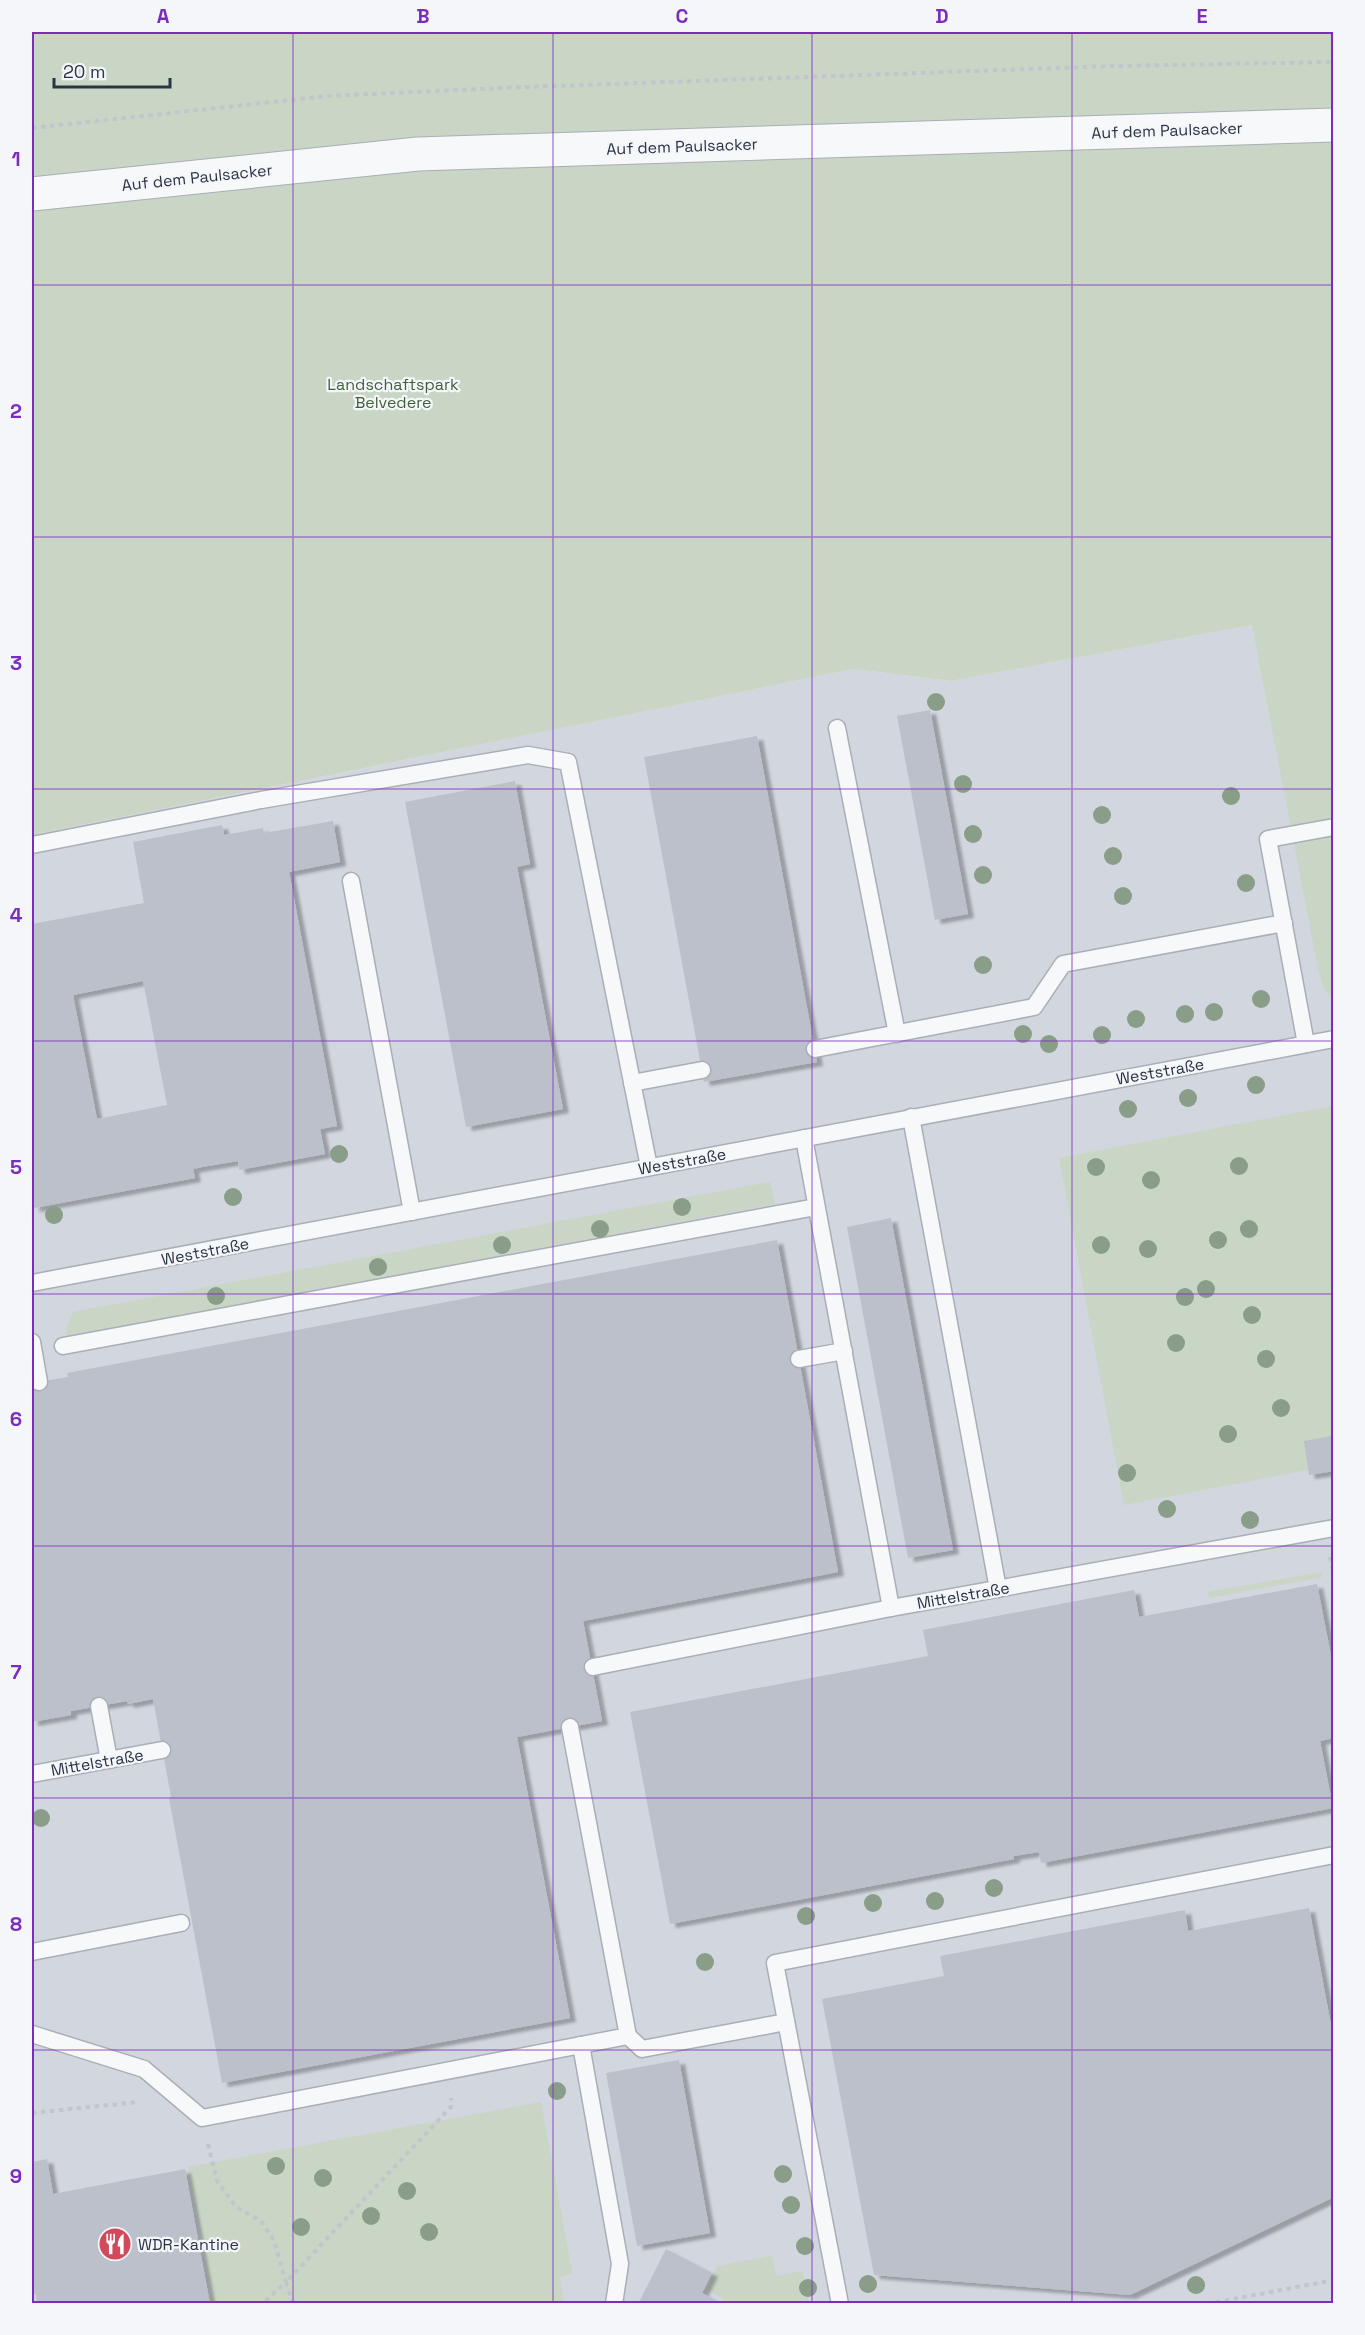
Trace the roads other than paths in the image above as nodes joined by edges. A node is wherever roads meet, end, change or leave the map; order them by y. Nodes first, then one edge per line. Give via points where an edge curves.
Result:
1 (1334, 125) edge
2 (32, 194) edge
3 (837, 728) dead end
4 (1334, 827) edge
5 (32, 845) edge
6 (351, 881) dead end
7 (1284, 922) junction
8 (897, 1034) junction
9 (1334, 1039) edge
10 (1306, 1044) junction
11 (815, 1049) dead end
12 (702, 1070) dead end
13 (632, 1083) junction
14 (912, 1117) junction
15 (804, 1138) junction
16 (649, 1167) junction
17 (816, 1206) junction
18 (412, 1212) junction
19 (32, 1283) edge
20 (32, 1342) edge
21 (63, 1346) dead end
22 (844, 1351) junction
23 (799, 1359) dead end
24 (39, 1382) dead end
25 (1334, 1528) edge
26 (998, 1589) junction
27 (891, 1608) junction
28 (593, 1667) dead end
29 (99, 1706) dead end
30 (570, 1727) dead end
31 (162, 1750) dead end
32 (109, 1760) junction
33 (32, 1774) edge
34 (1334, 1855) edge
35 (182, 1923) dead end
36 (32, 1952) edge
37 (786, 2022) junction
38 (32, 2034) edge
39 (628, 2036) junction
40 (581, 2045) junction
41 (614, 2304) edge
42 (840, 2304) edge

1 - 2 street, Auf dem Paulsacker via 418,154
3 - 8 lane
4 - 7 lane via 1268,839
5 - 13 lane via 261,800 528,755 568,762
6 - 18 lane
7 - 8 lane via 1063,964 1034,1007
7 - 10 lane
8 - 11 lane
9 - 10 lane, Weststraße
10 - 14 lane, Weststraße
12 - 13 lane
13 - 16 lane
14 - 15 lane, Weststraße
14 - 26 lane
15 - 16 lane, Weststraße
15 - 17 lane
16 - 18 lane, Weststraße
17 - 21 lane
17 - 22 lane
18 - 19 lane, Weststraße
20 - 24 lane
22 - 23 lane
22 - 27 lane
25 - 26 lane, Mittelstraße
26 - 27 lane, Mittelstraße
27 - 28 lane, Mittelstraße
29 - 32 lane
30 - 39 lane
31 - 32 lane, Mittelstraße
32 - 33 lane, Mittelstraße
34 - 37 lane via 775,1962
35 - 36 lane
37 - 39 lane via 642,2049
37 - 42 lane
38 - 40 lane via 144,2069 202,2118
39 - 40 lane
40 - 41 lane via 620,2264

